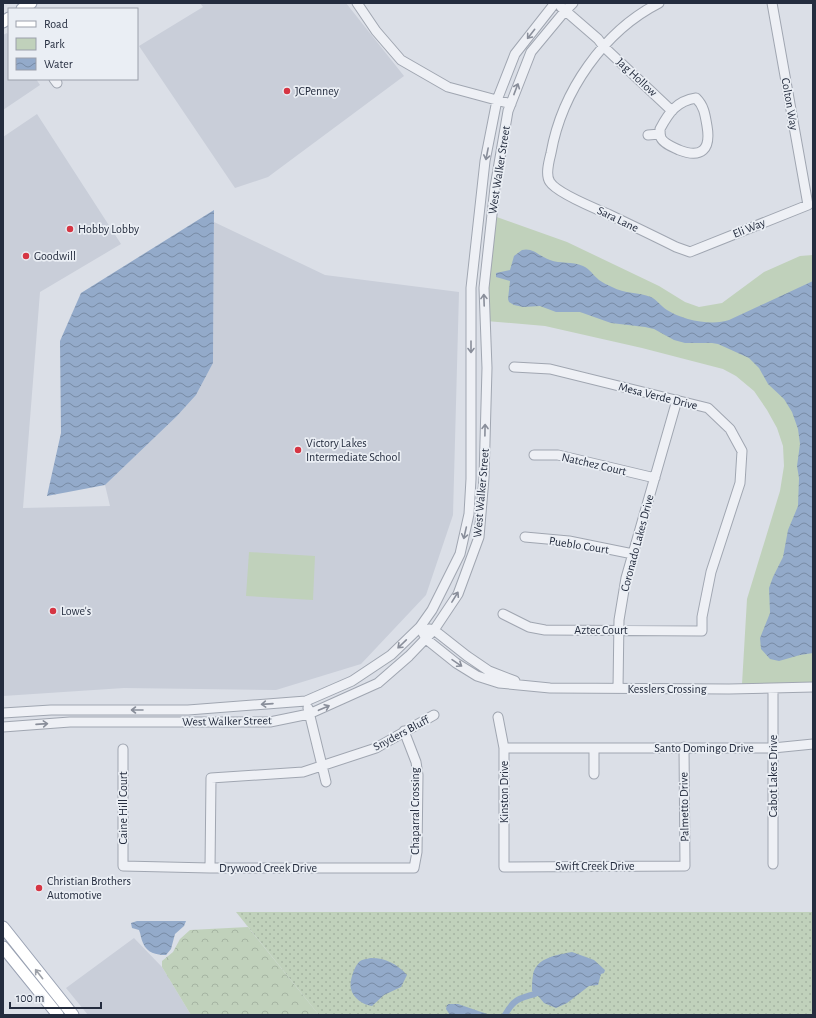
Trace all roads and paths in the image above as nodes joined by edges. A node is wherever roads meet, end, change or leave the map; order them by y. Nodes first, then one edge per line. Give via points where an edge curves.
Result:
1 (357, 3) edge
2 (556, 3) edge
3 (573, 3) edge
4 (659, 3) edge
5 (772, 3) edge
6 (565, 11) junction
7 (602, 46) junction
8 (497, 100) junction
9 (511, 104) junction
10 (672, 111) junction
11 (660, 134) junction
12 (648, 135) dead end
13 (808, 205) joint
14 (690, 252) joint
15 (514, 367) dead end
16 (677, 400) junction
17 (534, 455) dead end
18 (655, 478) junction
19 (525, 537) dead end
20 (633, 554) junction
21 (503, 614) dead end
22 (420, 627) junction
23 (434, 630) junction
24 (619, 630) junction
25 (702, 631) joint
26 (426, 639) junction
27 (521, 684) junction
28 (813, 687) edge
29 (618, 688) junction
30 (773, 688) junction
31 (306, 701) junction
32 (3, 713) edge
33 (309, 714) junction
34 (434, 715) dead end
35 (498, 717) dead end
36 (3, 727) edge
37 (404, 731) junction
38 (813, 744) edge
39 (684, 747) junction
40 (504, 748) junction
41 (594, 748) junction
42 (773, 748) junction
43 (123, 749) dead end
44 (322, 766) junction
45 (594, 774) dead end
46 (326, 782) dead end
47 (773, 864) dead end
48 (123, 866) joint
49 (685, 866) joint
50 (504, 867) joint
51 (210, 868) junction
52 (414, 868) joint
53 (3, 927) edge
54 (3, 947) edge
55 (58, 1015) edge
56 (72, 1015) edge

1 - 8 street via 376,31 401,60 448,87
2 - 6 street, Jag Hollow
2 -> 8 street, West Walker Street via 515,54
3 - 6 street, West Walker Street
4 - 7 street via 627,24
5 - 13 street, Colton Way
6 - 7 street, Jag Hollow via 598,39
9 -> 6 street, West Walker Street via 531,52
7 - 10 street, Jag Hollow
7 - 14 street, Sara Lane via 565,107 552,149 549,181 577,200 676,248
8 - 9 street
8 -> 22 street, West Walker Street via 485,161 471,288 469,514 460,554 432,610
23 -> 9 street, West Walker Street via 458,594 479,537 484,478 487,368 484,288 495,187
10 - 11 street via 662,124
10 - 11 street via 677,104 697,93 706,116 708,143 700,152 688,153 665,142
11 - 12 street
13 - 14 street, Eli Way
15 - 16 street, Mesa Verde Drive via 550,369
16 - 18 street, Coronado Lakes Drive
16 - 25 street, Mesa Verde Drive via 708,408 730,429 742,451 740,483 711,572 702,617
17 - 18 street, Natchez Court via 558,455
18 - 20 street, Coronado Lakes Drive
19 - 20 street, Pueblo Court via 569,541
20 - 24 street, Coronado Lakes Drive via 626,578
21 - 24 street, Aztec Court via 529,627 545,630
22 - 23 street, Kesslers Crossing
22 - 26 street, Kesslers Crossing
22 -> 31 street, West Walker Street via 391,655 352,681
23 - 26 street, West Walker Street
23 - 27 street, Kesslers Crossing via 489,671
24 - 25 street, Aztec Court
24 - 29 street, Coronado Lakes Drive
26 -> 27 street, Kesslers Crossing via 477,676 499,683
33 -> 26 street, West Walker Street via 378,683
27 - 29 street, Kesslers Crossing via 550,688
28 - 30 street, Kesslers Crossing
29 - 30 street, Kesslers Crossing
30 - 42 street, Cabot Lakes Drive
31 -> 32 street, West Walker Street via 188,710 51,710
31 - 33 street
36 -> 33 street, West Walker Street via 70,722 270,722
33 - 44 street
34 - 37 street, Snyders Bluff
35 - 40 street, Kinston Drive
37 - 44 street, Snyders Bluff via 376,748
37 - 52 street, Chaparral Crossing via 418,775 417,852
38 - 42 street, Santo Domingo Drive
39 - 41 street, Santo Domingo Drive
39 - 42 street, Santo Domingo Drive
39 - 49 street, Palmetto Drive
40 - 41 street, Santo Domingo Drive
40 - 50 street, Kinston Drive
41 - 45 street
42 - 47 street, Cabot Lakes Drive
43 - 48 street, Caine Hill Court
44 - 46 street
44 - 51 street, Snyders Bluff via 303,772 211,778
48 - 51 street, Drywood Creek Drive
49 - 50 street, Swift Creek Drive
51 - 52 street, Drywood Creek Drive
56 -> 53 main road
54 - 55 main road

